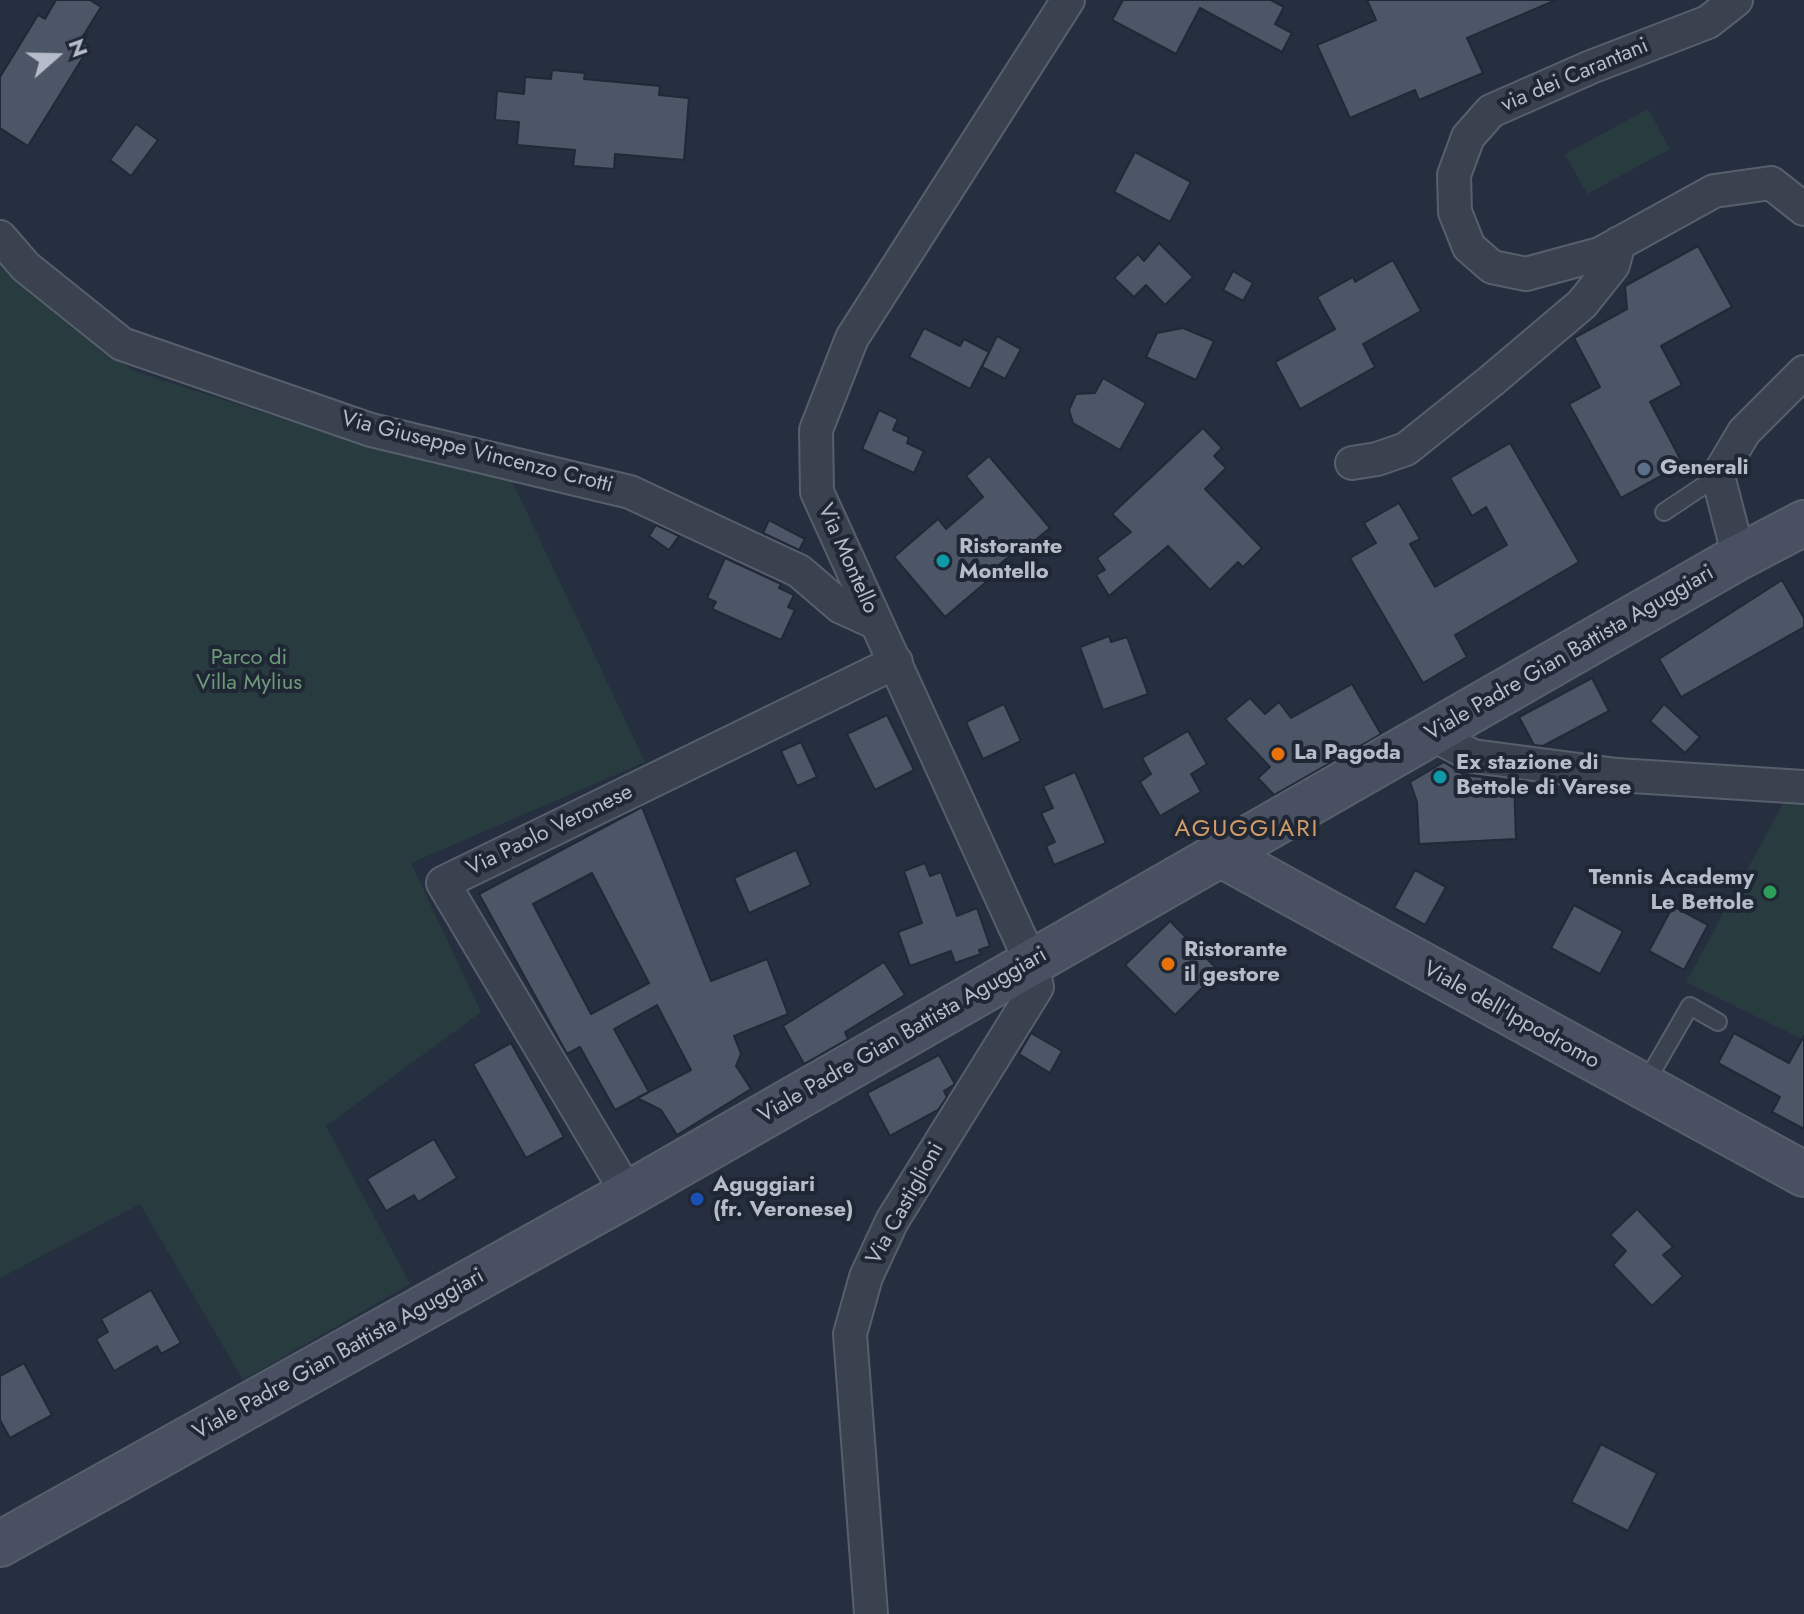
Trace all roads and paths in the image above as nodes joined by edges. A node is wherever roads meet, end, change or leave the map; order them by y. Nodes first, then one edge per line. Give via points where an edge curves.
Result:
1 (1068, 0) edge
2 (1736, 0) edge
3 (1804, 209) edge
4 (0, 237) edge
5 (1619, 243) junction
6 (1804, 372) edge
7 (1352, 463) dead end
8 (1718, 476) junction
9 (1664, 512) dead end
10 (1804, 523) edge
11 (1739, 557) junction
12 (876, 623) junction
13 (896, 662) junction
14 (1432, 734) junction
15 (1804, 787) edge
16 (1220, 854) junction
17 (1031, 962) junction
18 (1718, 1022) dead end
19 (1642, 1088) junction
20 (1804, 1174) edge
21 (628, 1194) junction
22 (0, 1544) edge
23 (871, 1614) edge

1 - 12 street, Via Montello via 852,338 816,430 817,492
2 - 5 street, via dei Carantani via 1708,22 1491,111 1468,137 1454,175 1455,212 1469,247 1492,267 1526,274 1600,254
3 - 5 street, via dei Carantani via 1771,183 1714,191
4 - 12 street, Via Giuseppe Vincenzo Crotti via 26,267 122,344 371,430 630,492 799,571 841,607
5 - 7 street via 1613,265 1582,304 1491,381 1406,449
6 - 8 street via 1744,432
8 - 9 lane
8 - 11 street
10 - 11 main road, Viale Padre Gian Battista Aguggiari
11 - 14 main road, Viale Padre Gian Battista Aguggiari
12 - 13 street, Via Montello
13 - 17 street, Via Montello
13 - 21 street, Via Paolo Veronese via 443,883
14 - 15 street via 1473,756 1617,775
14 - 16 main road, Viale Padre Gian Battista Aguggiari
16 - 17 main road, Viale Padre Gian Battista Aguggiari
16 - 19 main road, Viale dell'Ippodromo
17 - 21 main road, Viale Padre Gian Battista Aguggiari
17 - 23 street, Via Castiglioni via 1037,987 892,1221 866,1277 850,1334
18 - 19 lane via 1690,1006
19 - 20 main road, Viale dell'Ippodromo
21 - 22 main road, Viale Padre Gian Battista Aguggiari

